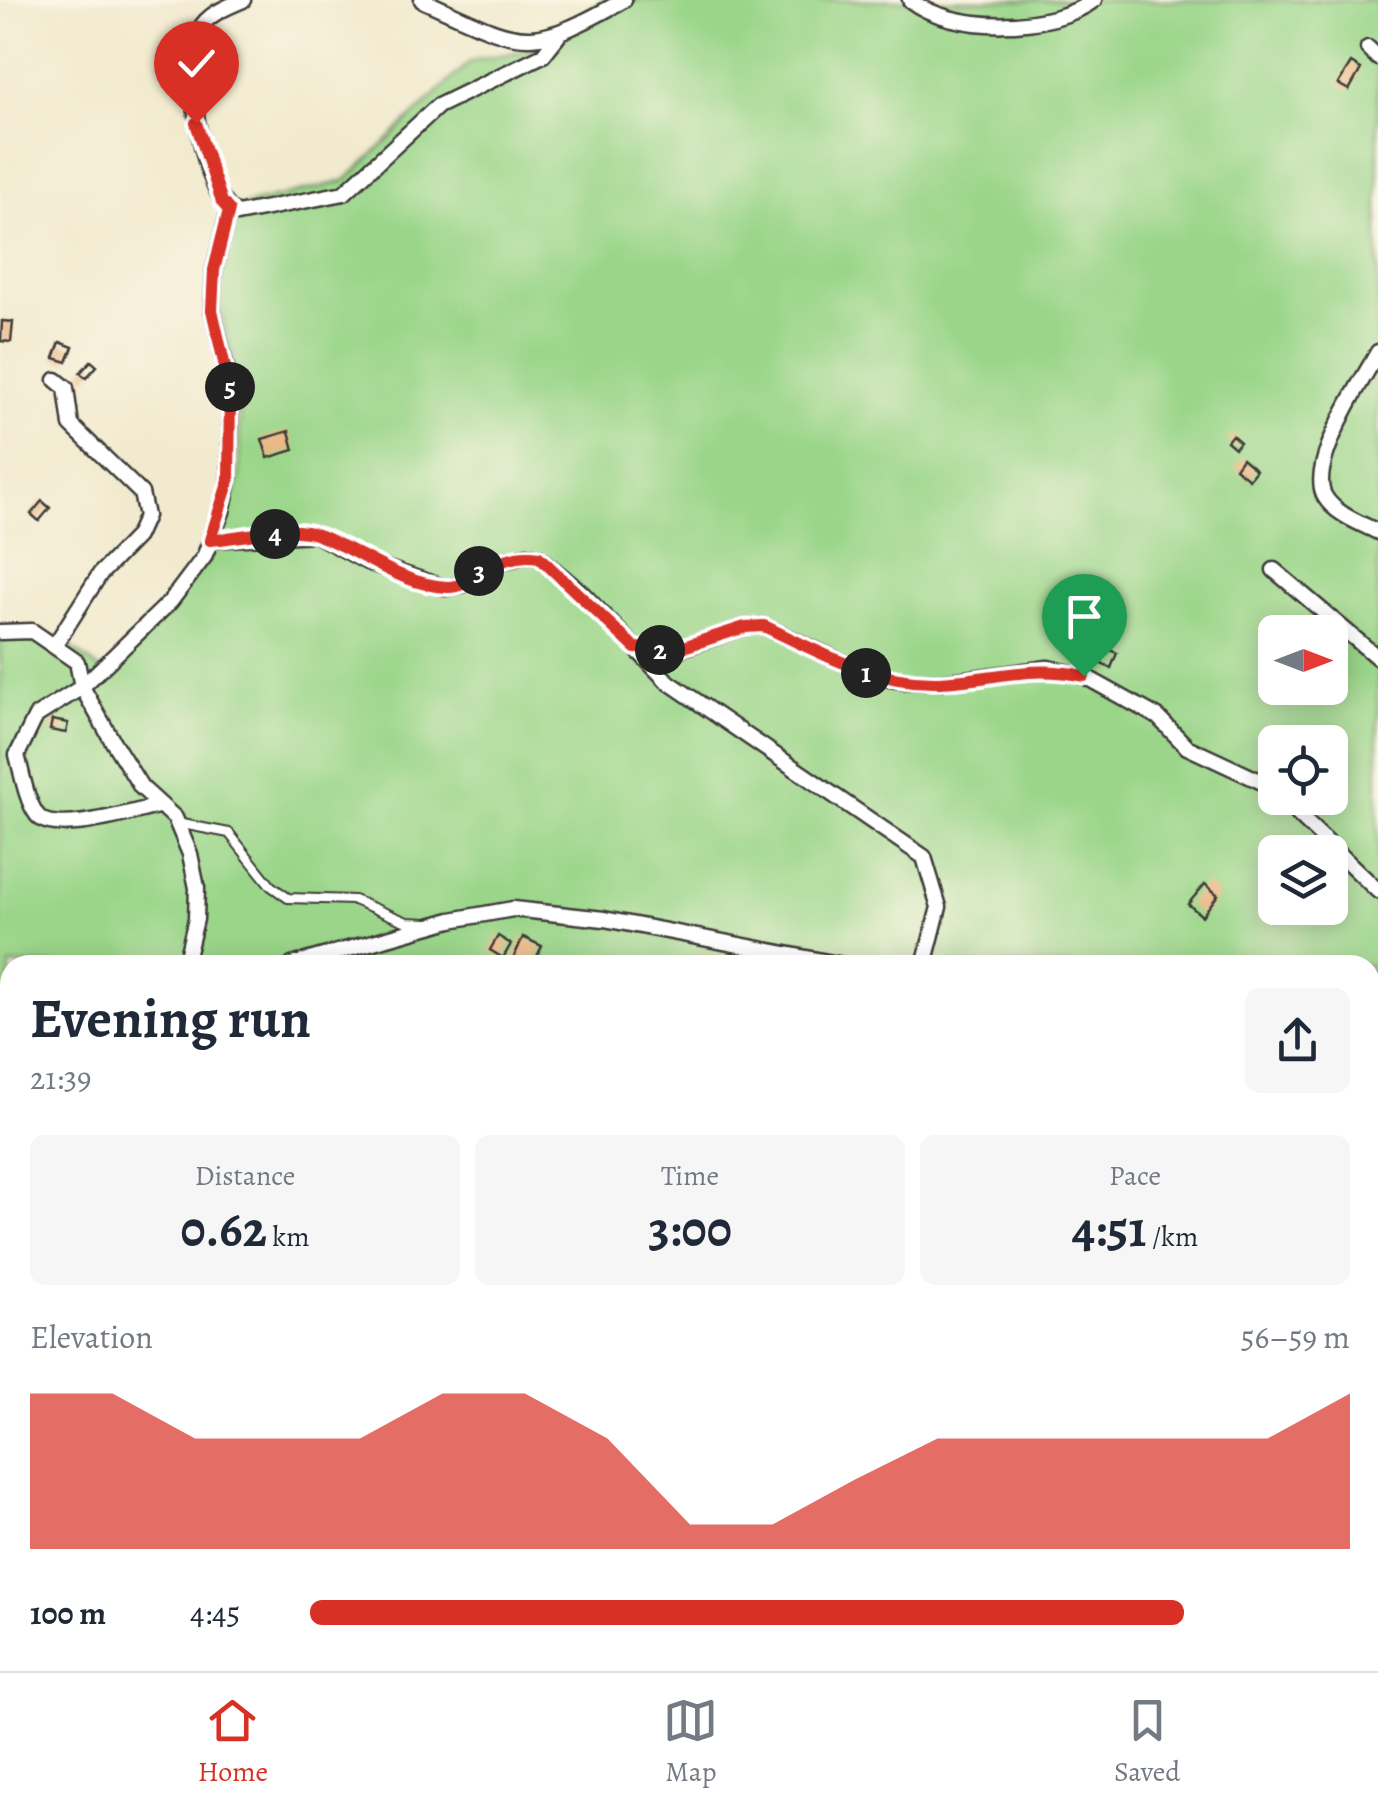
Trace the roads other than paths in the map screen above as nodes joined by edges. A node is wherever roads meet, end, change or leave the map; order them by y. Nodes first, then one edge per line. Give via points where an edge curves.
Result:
1 (242, 0) edge
2 (422, 0) edge
3 (624, 0) edge
4 (910, 0) edge
5 (1094, 0) edge
6 (558, 36) junction
7 (229, 210) junction
8 (1378, 352) edge
9 (56, 380) dead end
10 (1378, 532) edge
11 (210, 540) junction
12 (1274, 570) dead end
13 (0, 632) edge
14 (55, 645) junction
15 (635, 648) junction
16 (1378, 658) edge
17 (82, 687) junction
18 (1258, 780) edge
19 (159, 806) junction
20 (1299, 815) edge
21 (176, 823) junction
22 (1378, 891) edge
23 (434, 926) junction
24 (189, 955) edge
25 (328, 955) edge
26 (790, 955) edge
27 (927, 955) edge

1 - 7 street via 206,20 195,39 193,64 196,123
2 - 6 street via 521,40
3 - 6 street
4 - 5 street via 935,15 1025,25 1072,14
6 - 7 street via 542,56 438,106 344,193 245,214
7 - 11 street via 212,310 230,389 230,465
8 - 10 street via 1340,419 1321,482 1336,508
9 - 14 street via 66,388 71,425 140,493 146,516
11 - 15 street via 315,534 367,562 446,588 462,585 488,564 539,557
11 - 17 street via 170,602
12 - 16 street
13 - 14 street via 32,630
14 - 17 street via 77,662
15 - 18 street via 674,650 764,626 872,676 904,681 1048,668 1084,676 1158,717 1188,747
15 - 27 street via 666,681 924,857 939,907
17 - 19 street via 127,766
17 - 19 street via 36,716 17,755 35,813 67,826
19 - 21 street
20 - 22 street
21 - 23 lane via 229,834 288,898 354,900
21 - 24 street via 197,888
23 - 25 street
23 - 26 street via 513,909 604,919

